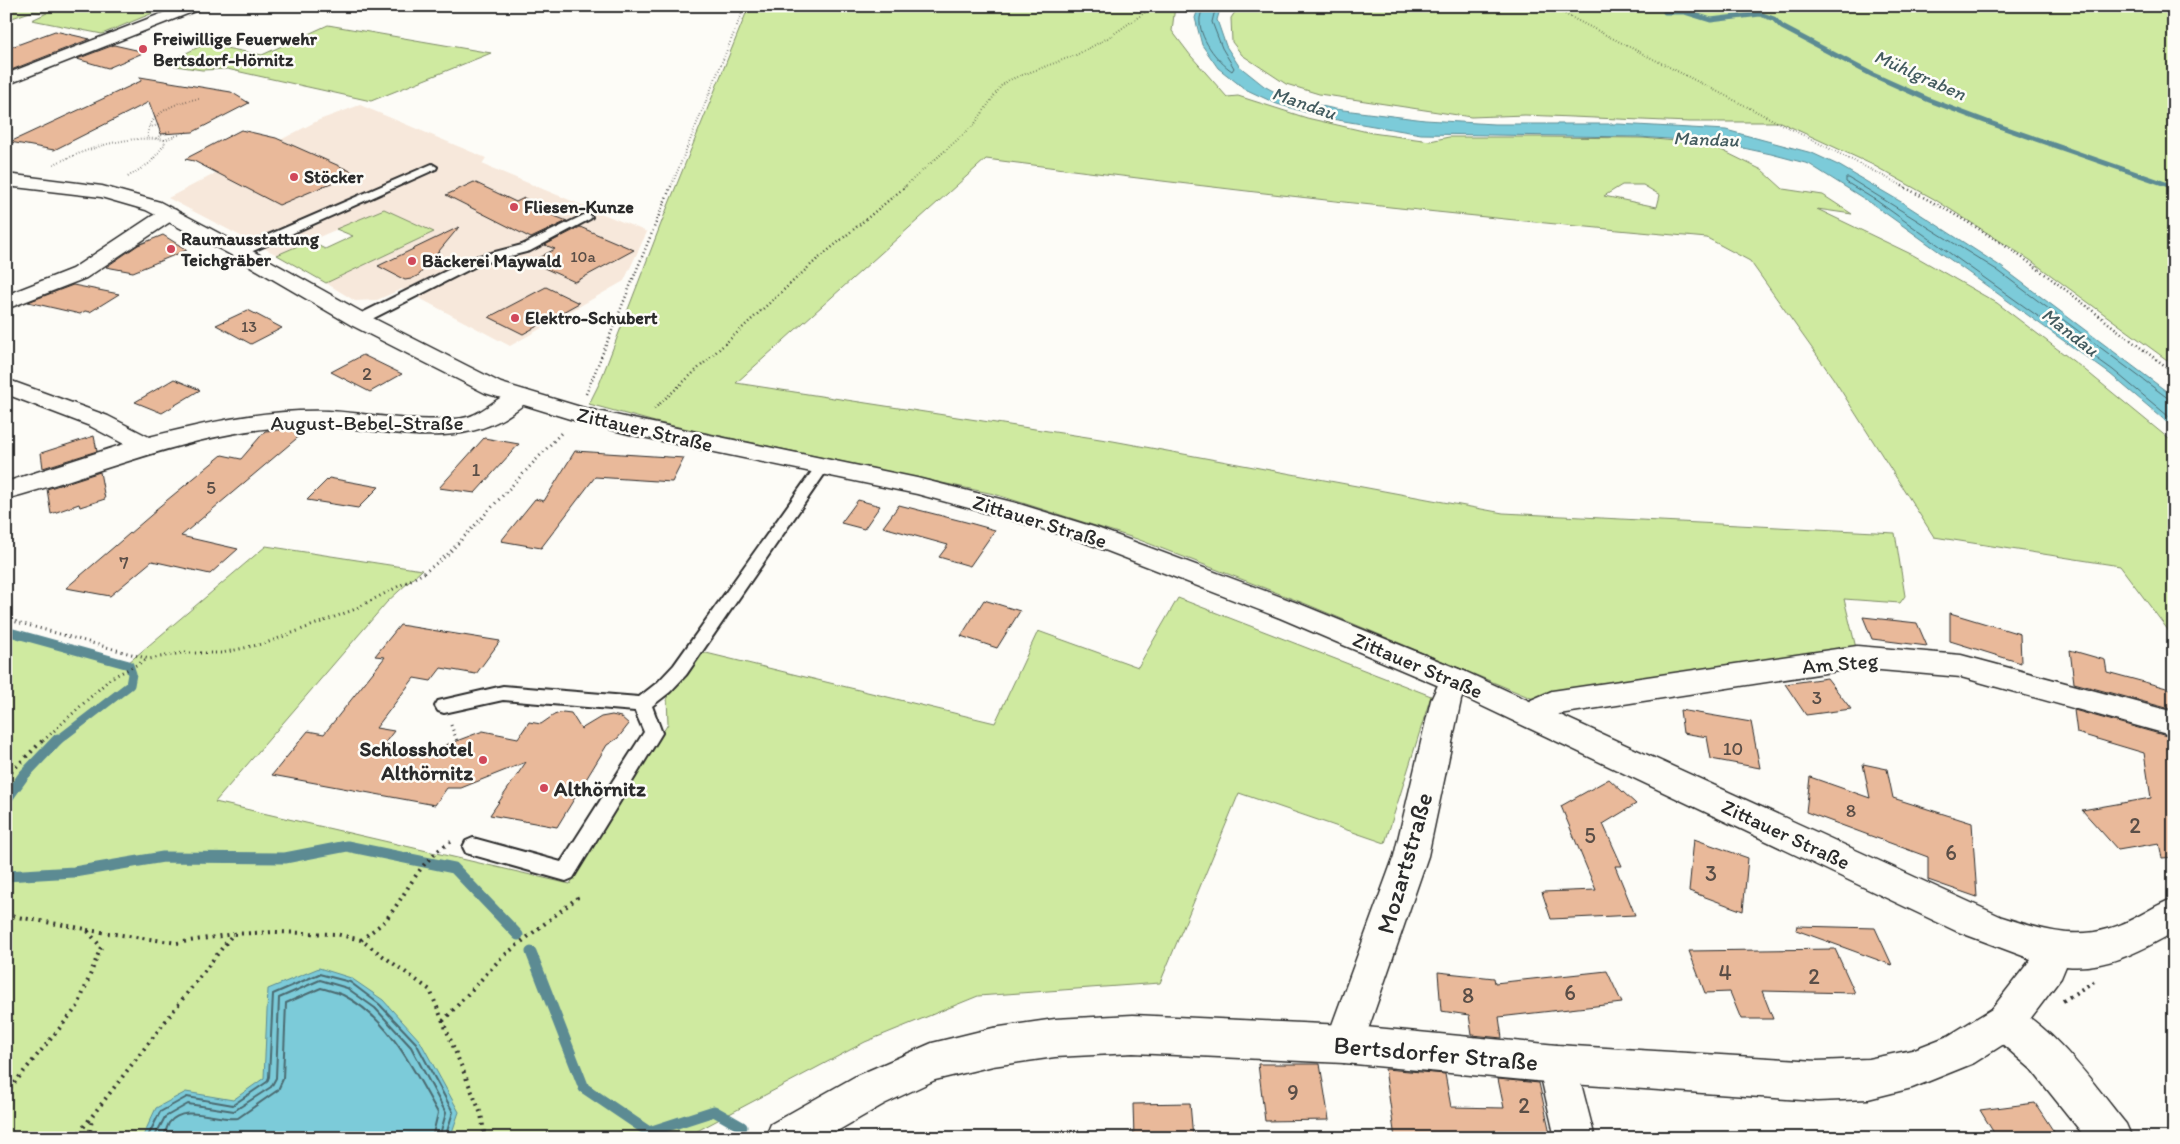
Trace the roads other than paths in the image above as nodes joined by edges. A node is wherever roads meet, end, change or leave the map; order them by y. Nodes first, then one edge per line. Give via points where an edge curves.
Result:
1 (195, 6) edge
2 (6, 80) edge
3 (432, 167) dead end
4 (12, 181) edge
5 (170, 214) junction
6 (586, 217) dead end
7 (240, 252) junction
8 (6, 289) edge
9 (35, 292) junction
10 (6, 302) edge
11 (359, 320) junction
12 (6, 386) edge
13 (520, 396) junction
14 (146, 446) junction
15 (823, 466) junction
16 (6, 491) edge
17 (1455, 680) junction
18 (642, 704) junction
19 (444, 706) dead end
20 (1538, 718) junction
21 (2174, 724) edge
22 (474, 846) dead end
23 (2174, 914) edge
24 (2050, 947) junction
25 (2005, 1022) junction
26 (1344, 1044) junction
27 (1557, 1064) junction
28 (785, 1138) edge
29 (1575, 1138) edge
30 (2112, 1138) edge

1 - 2 main road
3 - 7 lane
4 - 5 main road, Zittauer Straße via 102,192 137,200
5 - 7 main road, Zittauer Straße
5 - 9 main road via 145,227 89,267
6 - 11 lane via 526,248 476,261
7 - 11 main road, Zittauer Straße
8 - 9 main road
9 - 10 main road
11 - 13 main road, Zittauer Straße via 460,372
12 - 14 main road via 99,421
13 - 14 main road, August-Bebel-Straße via 472,424 423,426 351,419 276,420 240,424
13 - 15 main road, Zittauer Straße via 633,427
14 - 16 main road, August-Bebel-Straße
15 - 17 main road, Zittauer Straße via 962,497 1088,534 1272,604
15 - 18 lane via 680,670
17 - 20 main road, Zittauer Straße
17 - 26 main road, Mozartstraße via 1446,700 1411,856
18 - 19 lane via 503,693
18 - 22 lane via 653,733 566,872
20 - 21 main road, Am Steg via 1542,709 1552,703 1857,657 1961,666
20 - 24 main road, Zittauer Straße via 1969,920
23 - 24 main road, Zittauer Straße via 2138,934 2106,946 2081,950
24 - 25 main road, Bertsdorfer Straße via 2048,966
25 - 27 main road, Bertsdorfer Straße via 1952,1053 1912,1069 1868,1079 1817,1081
25 - 30 main road via 2045,1056
26 - 27 main road, Bertsdorfer Straße
26 - 28 main road, Bertsdorfer Straße via 1133,1034 1055,1038 993,1047 932,1062 870,1090
27 - 29 main road

